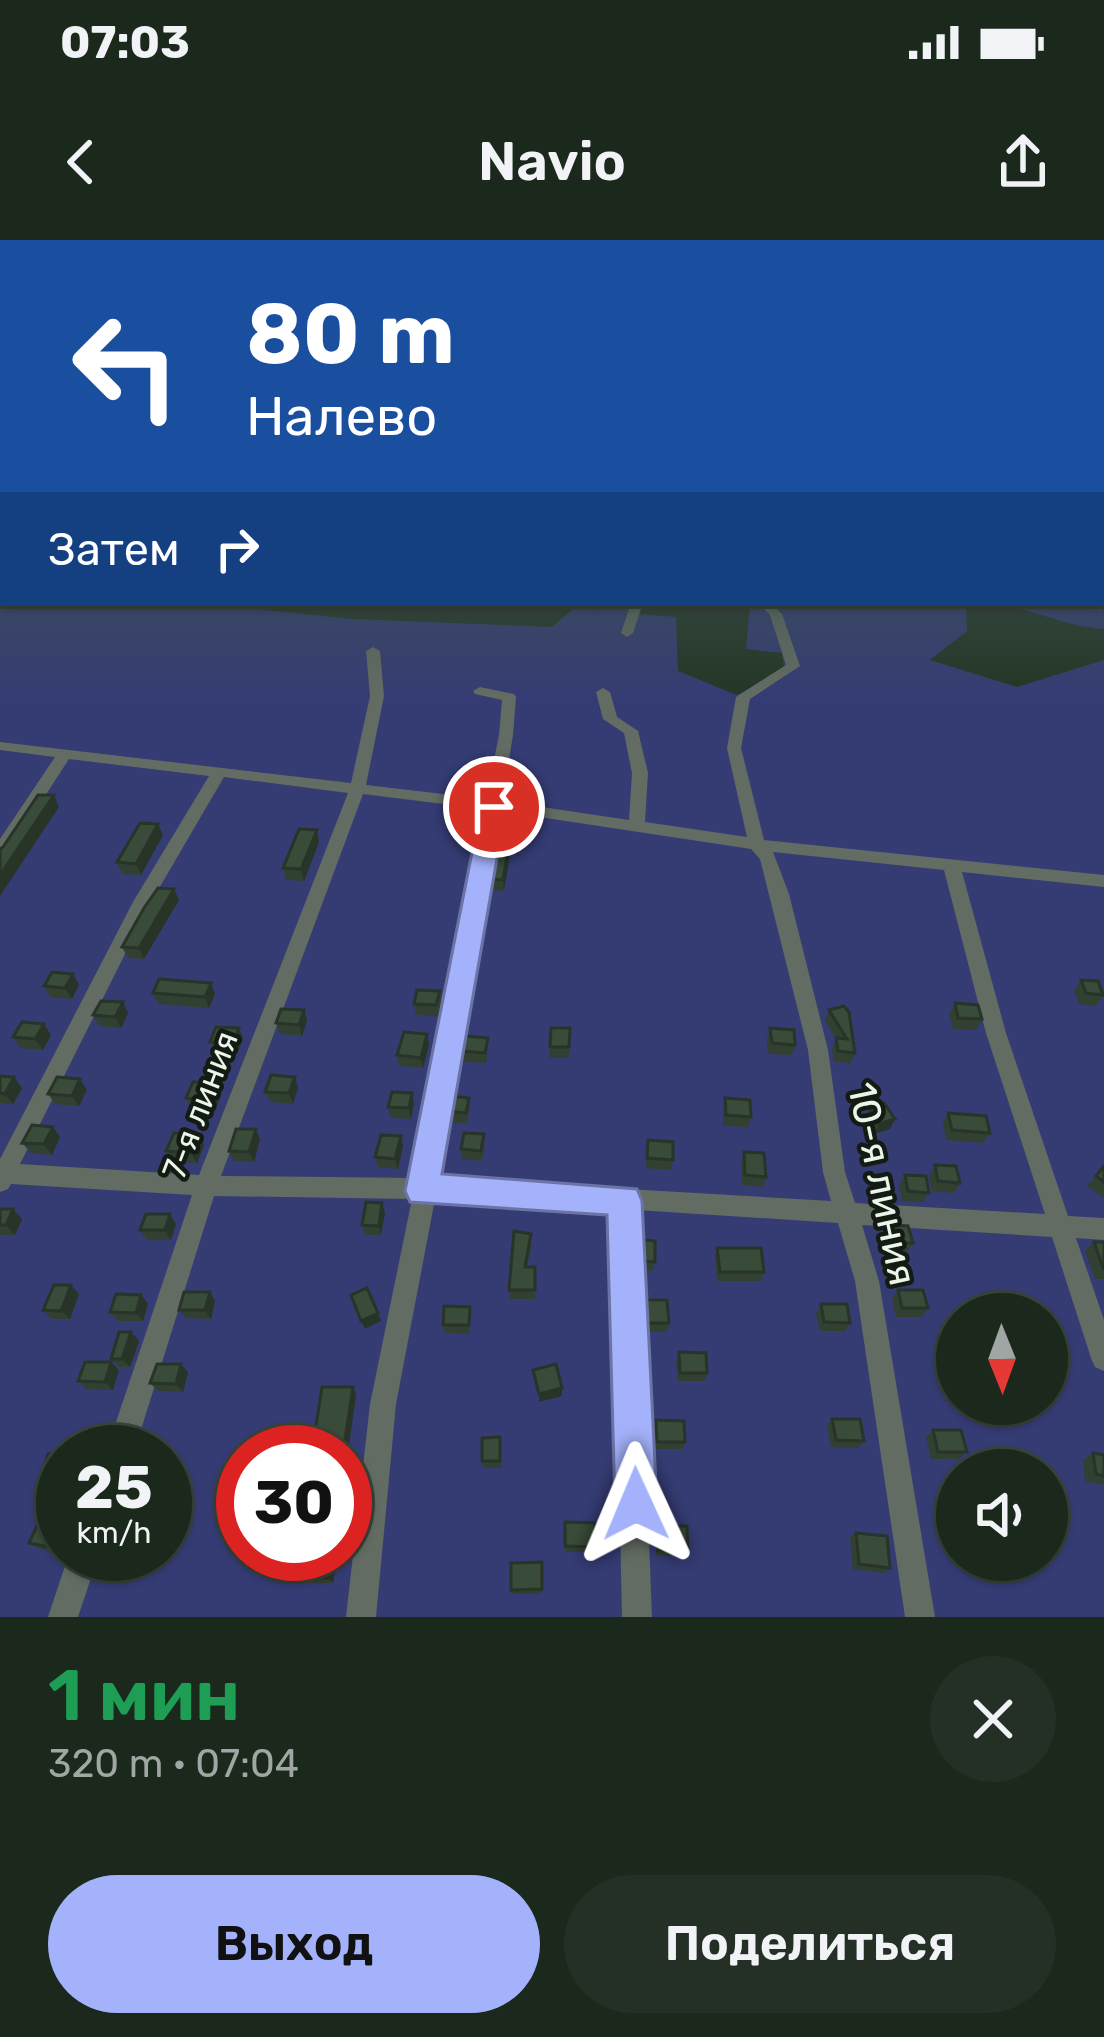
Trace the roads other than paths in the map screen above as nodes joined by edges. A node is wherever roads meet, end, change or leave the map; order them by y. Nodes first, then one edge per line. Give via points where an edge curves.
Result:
1 (636, 606) edge
2 (767, 606) edge
3 (627, 633) dead end
4 (373, 651) dead end
5 (480, 691) dead end
6 (603, 692) dead end
7 (0, 746) edge
8 (63, 757) junction
9 (218, 774) junction
10 (358, 788) junction
11 (494, 807) junction
12 (637, 825) junction
13 (758, 845) junction
14 (0, 852) edge
15 (952, 868) junction
16 (1104, 880) edge
17 (2, 1176) edge
18 (206, 1186) junction
19 (422, 1191) junction
20 (624, 1201) junction
21 (846, 1213) junction
22 (1062, 1228) junction
23 (1104, 1229) edge
24 (1104, 1358) edge
25 (129, 1425) edge
26 (75, 1581) edge
27 (63, 1617) edge
28 (361, 1617) edge
29 (637, 1617) edge
30 (920, 1617) edge

1 - 3 street
2 - 13 street, 10-я линия via 793,666 742,697 734,748
4 - 10 street, 7-я линия via 377,696
5 - 11 street via 508,697
6 - 12 street via 610,718 631,731 640,773
7 - 8 street
8 - 9 street
8 - 14 street
9 - 10 street
9 - 17 street via 150,887
10 - 11 street
10 - 18 street, 7-я линия
11 - 12 street
11 - 19 street
12 - 13 street
13 - 15 street
13 - 21 street, 10-я линия via 780,894 818,1050
15 - 16 street
15 - 22 street via 996,1034
17 - 18 street
18 - 19 street
18 - 25 street, 7-я линия
19 - 20 street
19 - 28 street via 383,1404
20 - 21 street
20 - 29 street
21 - 22 street
21 - 30 street, 10-я линия via 867,1281
22 - 23 street
22 - 24 street
26 - 27 street

